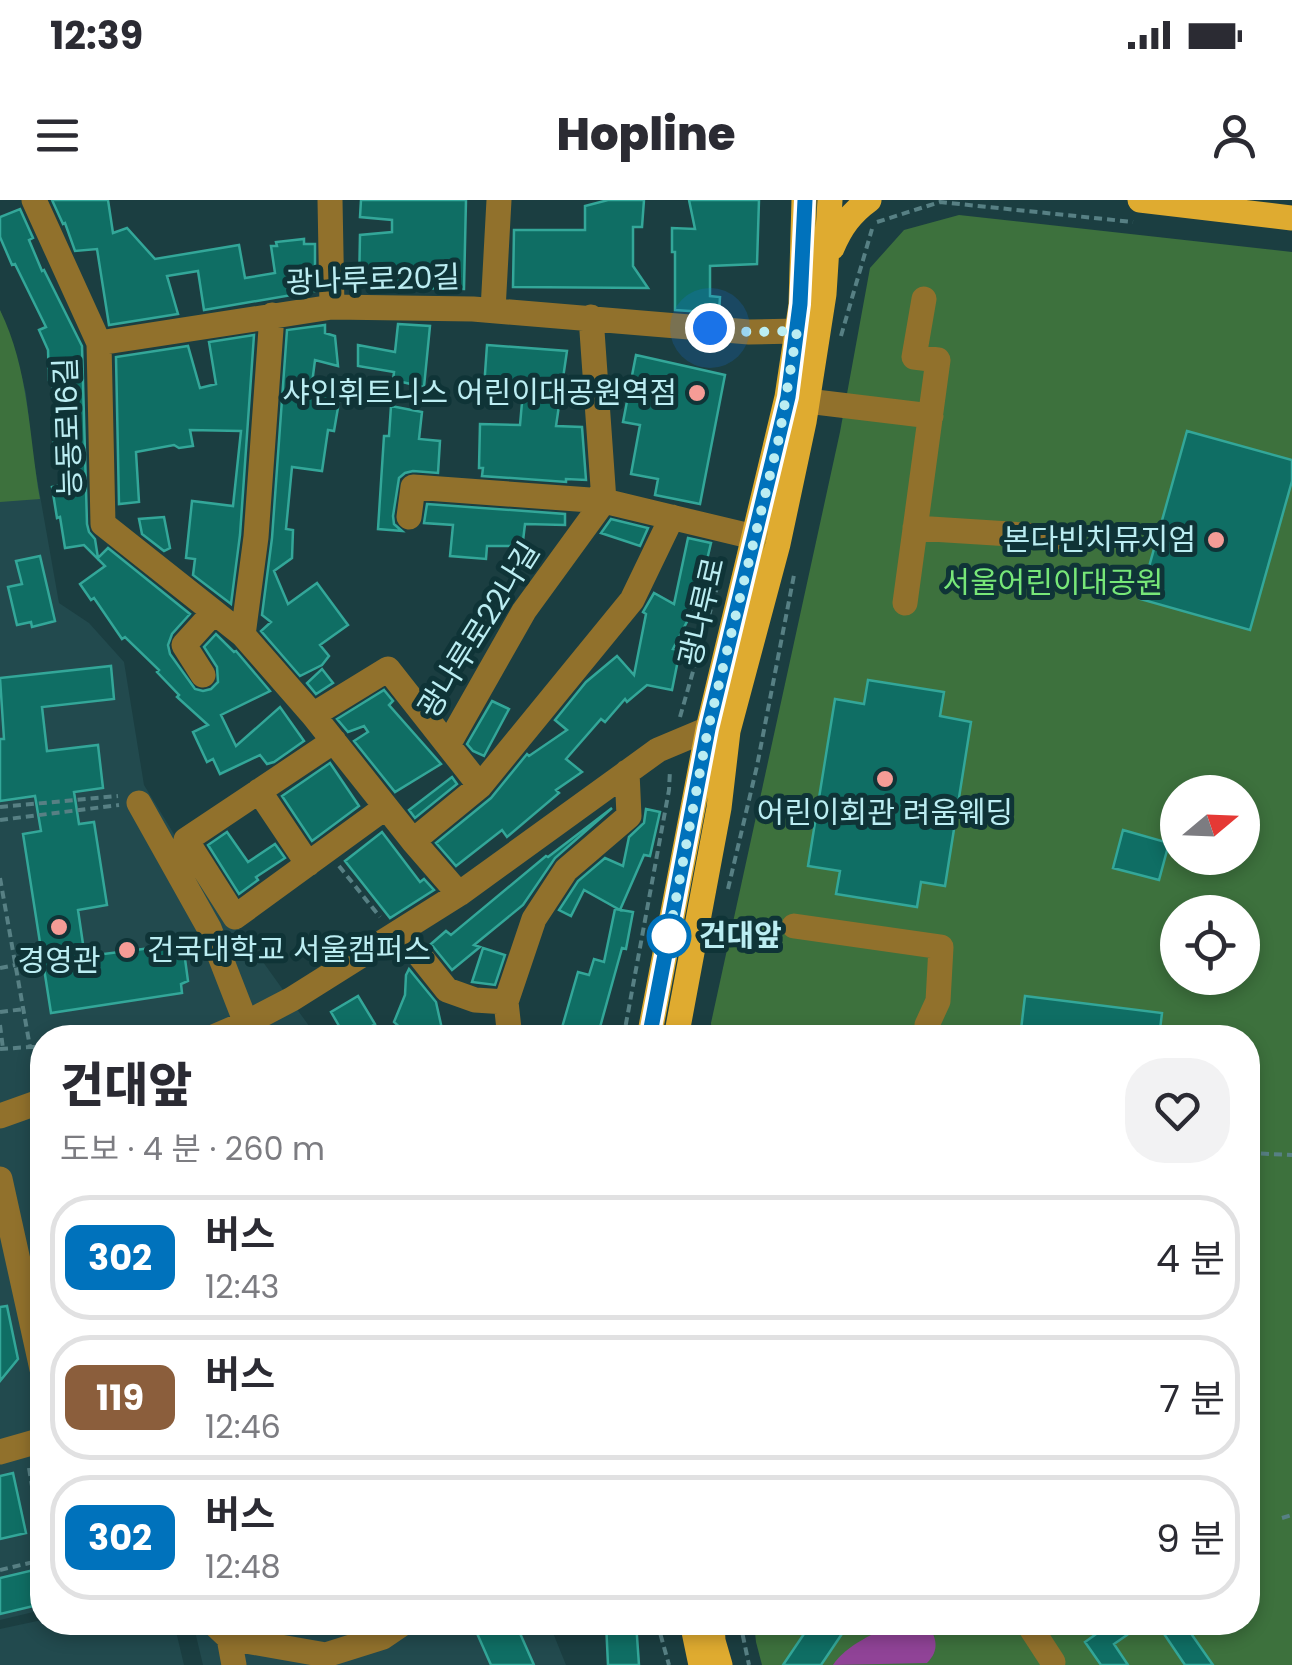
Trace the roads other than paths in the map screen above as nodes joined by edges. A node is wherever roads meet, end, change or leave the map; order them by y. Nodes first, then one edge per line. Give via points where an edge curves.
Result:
1 (34, 200) edge
2 (498, 200) edge
3 (804, 200) edge
4 (830, 200) edge
5 (870, 200) edge
6 (1138, 211) edge
7 (330, 213) edge
8 (1292, 218) edge
9 (828, 257) junction
10 (924, 299) dead end
11 (332, 307) junction
12 (493, 310) junction
13 (272, 315) junction
14 (590, 318) junction
15 (797, 331) junction
16 (99, 343) junction
17 (807, 401) junction
18 (931, 416) junction
19 (604, 500) junction
20 (672, 517) junction
21 (409, 518) dead end
22 (915, 528) junction
23 (754, 537) junction
24 (1056, 538) dead end
25 (905, 603) dead end
26 (214, 612) junction
27 (243, 635) junction
28 (202, 675) dead end
29 (313, 715) junction
30 (718, 730) junction
31 (334, 741) junction
32 (448, 745) junction
33 (626, 772) junction
34 (480, 786) junction
35 (259, 791) junction
36 (135, 799) road end
37 (386, 808) junction
38 (413, 841) junction
39 (318, 857) junction
40 (459, 894) junction
41 (794, 926) dead end
42 (397, 933) junction
43 (506, 1002) junction
44 (246, 1023) junction
45 (241, 1025) edge
46 (509, 1025) edge
47 (652, 1025) edge
48 (678, 1025) edge
49 (928, 1025) edge
50 (30, 1105) edge
51 (0, 1116) edge
52 (0, 1179) edge
53 (30, 1315) edge
54 (223, 1635) edge
55 (243, 1635) edge
56 (386, 1635) edge
57 (695, 1635) edge
58 (713, 1635) edge
59 (1035, 1635) edge
60 (1052, 1662) dead end
61 (234, 1665) edge
62 (701, 1665) edge
63 (720, 1665) edge

1 - 16 street, 능동로16길
2 - 12 street
3 - 15 main road, 광나루로
4 - 9 main road, 광나루로
5 - 9 main road via 851,214
6 - 8 main road
7 - 11 street
9 - 17 main road, 광나루로
10 - 18 street via 914,357 938,360
11 - 12 street, 광나루로20길
11 - 13 street, 광나루로20길
12 - 14 street, 광나루로20길
13 - 16 street, 광나루로20길
13 - 27 street
14 - 15 street, 광나루로20길
14 - 19 street
15 - 23 main road, 광나루로
16 - 26 street, 능동로16길 via 104,524
17 - 18 street
17 - 30 main road, 광나루로 via 778,544
18 - 22 street
19 - 20 street
19 - 21 street via 414,487
19 - 32 street, 광나루로22나길 via 524,611
20 - 23 street
20 - 34 street via 632,600
22 - 24 street
22 - 25 street
23 - 30 main road, 광나루로
26 - 27 street, 능동로16길
26 - 28 street via 184,645
27 - 29 street, 능동로16길
29 - 31 street, 능동로16길
29 - 32 street, 광나루로22나길 via 388,669
30 - 33 street via 658,750
30 - 47 main road, 광나루로
30 - 48 main road, 광나루로 via 719,808
31 - 35 street
31 - 37 street, 능동로16길
32 - 34 street
33 - 40 street
33 - 43 street via 629,816 566,870 534,919
34 - 38 street
35 - 39 street
35 - 39 street via 186,840 235,916
36 - 44 street via 209,928
37 - 38 street, 능동로16길
37 - 39 street
38 - 40 street, 능동로16길
40 - 42 street
41 - 49 street via 941,947 938,1001
42 - 43 street via 447,990
42 - 44 street
43 - 46 street
44 - 45 street
50 - 51 street
52 - 53 street
54 - 61 street
55 - 56 street via 326,1654
57 - 62 main road
58 - 63 main road
59 - 60 street

